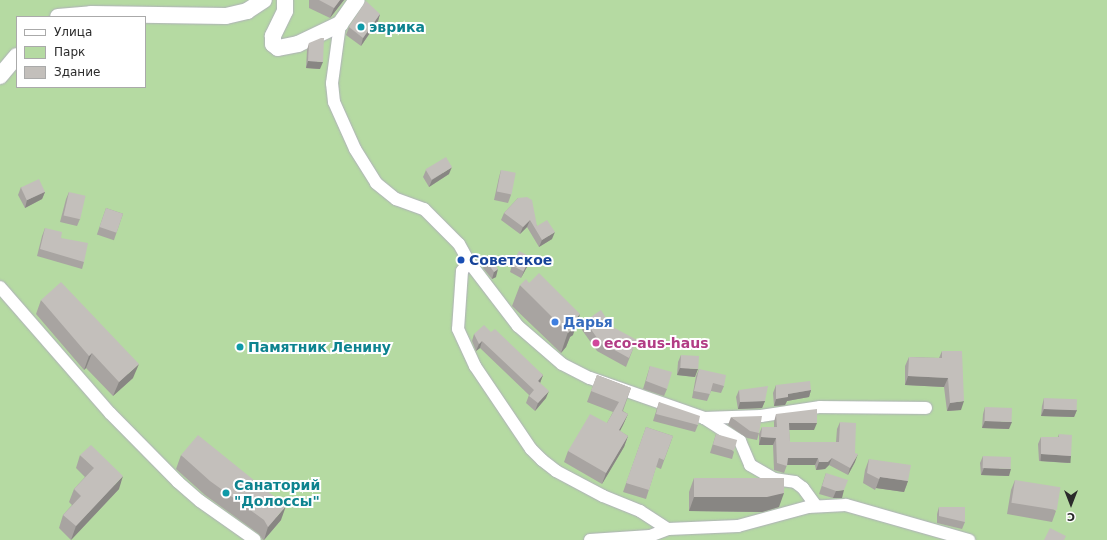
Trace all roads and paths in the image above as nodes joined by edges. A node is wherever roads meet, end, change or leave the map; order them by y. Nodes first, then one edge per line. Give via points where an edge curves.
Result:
1 (264, 0) edge
2 (285, 0) edge
3 (357, 0) edge
4 (69, 16) edge
5 (340, 24) junction
6 (16, 57) edge
7 (0, 76) edge
8 (469, 262) junction
9 (0, 287) edge
10 (926, 408) dead end
11 (704, 418) junction
12 (816, 506) junction
13 (668, 529) junction
14 (255, 540) edge
15 (590, 540) edge
16 (969, 540) edge

1 - 4 street via 247,11 226,16
2 - 5 street via 284,16 273,36 273,44 278,48 298,44
3 - 5 street
5 - 8 street via 332,83 334,102 355,150 376,183 396,200 424,210 459,244
6 - 7 street
8 - 11 street via 518,326 562,364 590,378
8 - 13 street via 462,271 458,329 475,366 531,449 556,471 603,496 640,511
9 - 14 street via 110,414 178,482
10 - 11 street via 820,407 761,416
11 - 12 street via 740,441 750,465 774,479 795,482
12 - 13 street via 738,526
12 - 16 street via 846,505
13 - 15 street via 650,536

